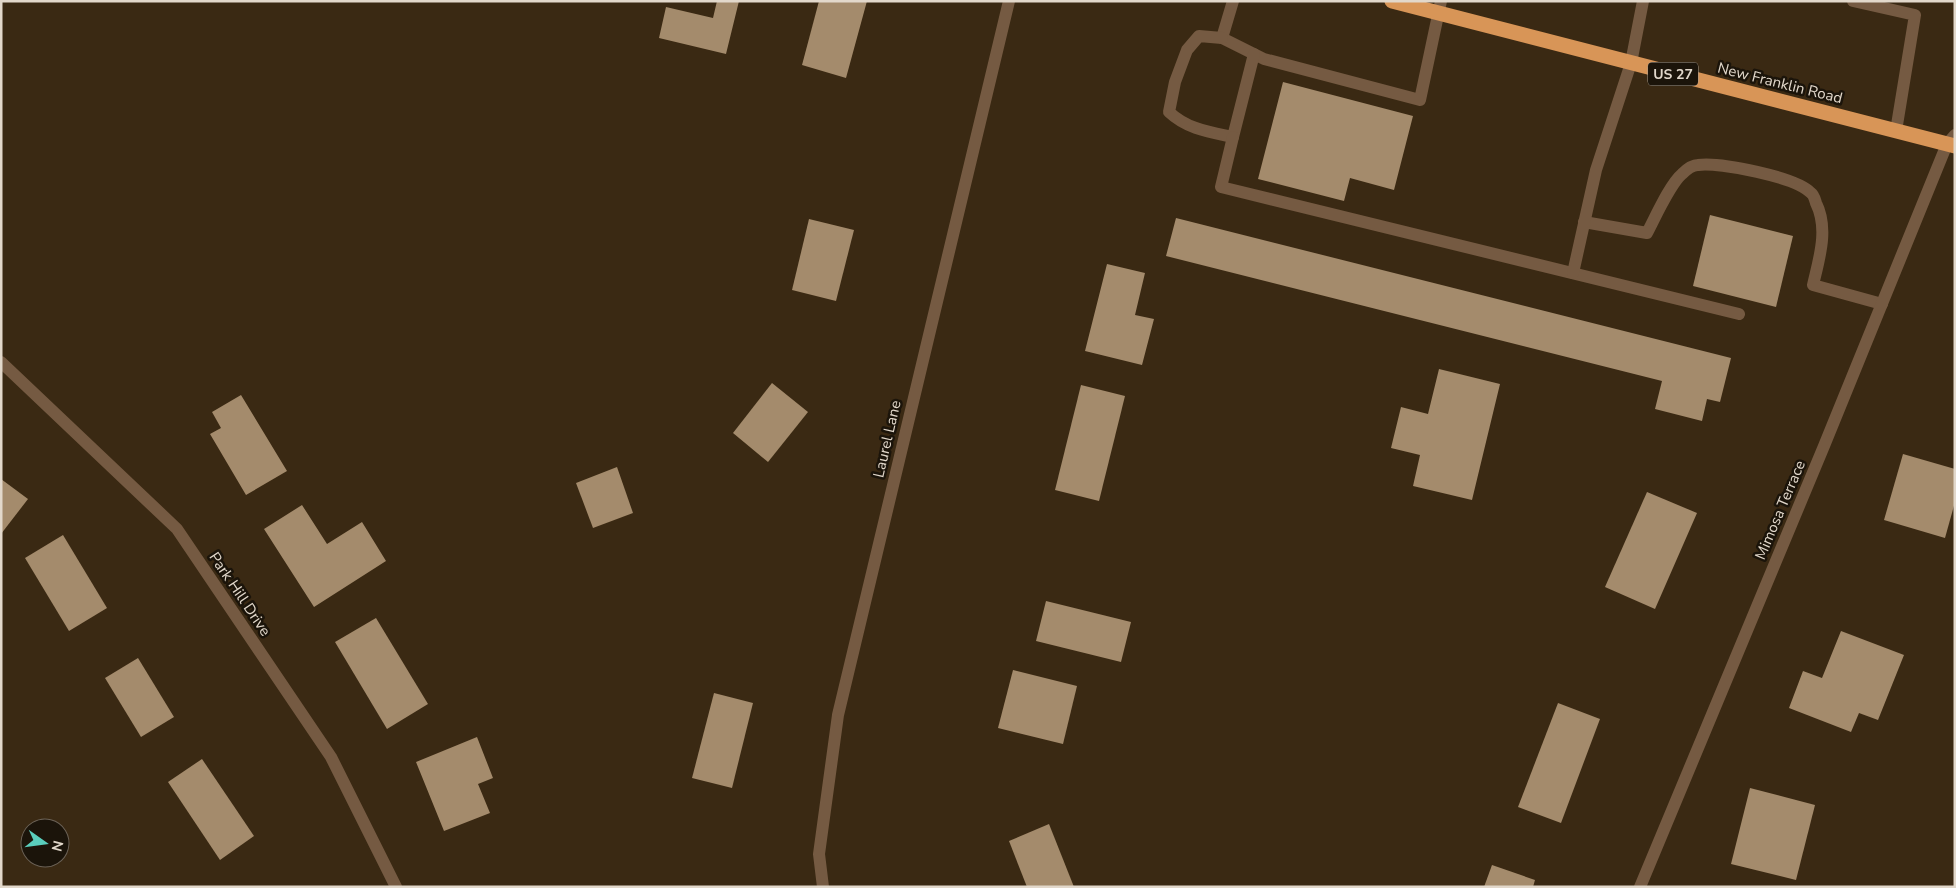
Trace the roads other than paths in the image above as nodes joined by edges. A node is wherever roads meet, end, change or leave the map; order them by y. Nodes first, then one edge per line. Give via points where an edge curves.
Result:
1 (1009, 1) edge
2 (1233, 1) edge
3 (1392, 1) edge
4 (1643, 1) edge
5 (1853, 1) edge
6 (1440, 7) edge
7 (1222, 38) junction
8 (1254, 54) junction
9 (1630, 63) junction
10 (1896, 131) junction
11 (1233, 137) junction
12 (1952, 142) edge
13 (1584, 222) junction
14 (1573, 273) junction
15 (1882, 304) junction
16 (1739, 314) dead end
17 (1, 362) edge
18 (396, 887) edge
19 (823, 887) edge
20 (1640, 887) edge

1 - 19 street, Laurel Lane via 838,715 819,854
2 - 7 street
3 - 6 highway, New Franklin Road / US 27
4 - 9 street
5 - 10 street via 1915,16
6 - 8 street via 1420,100
6 - 9 highway, New Franklin Road / US 27
7 - 8 street
7 - 11 street via 1199,36 1187,50 1175,82 1169,112 1197,130
8 - 11 street
9 - 10 highway, New Franklin Road / US 27
9 - 13 street via 1596,170
10 - 12 highway, New Franklin Road / US 27
11 - 14 street via 1221,187
12 - 15 street, Mimosa Terrace
13 - 14 street
13 - 15 street via 1647,233 1680,175 1696,165 1720,164 1763,173 1812,193 1822,225 1822,249 1812,285
14 - 16 street
15 - 20 street, Mimosa Terrace
17 - 18 street, Park Hill Drive via 176,528 331,757

